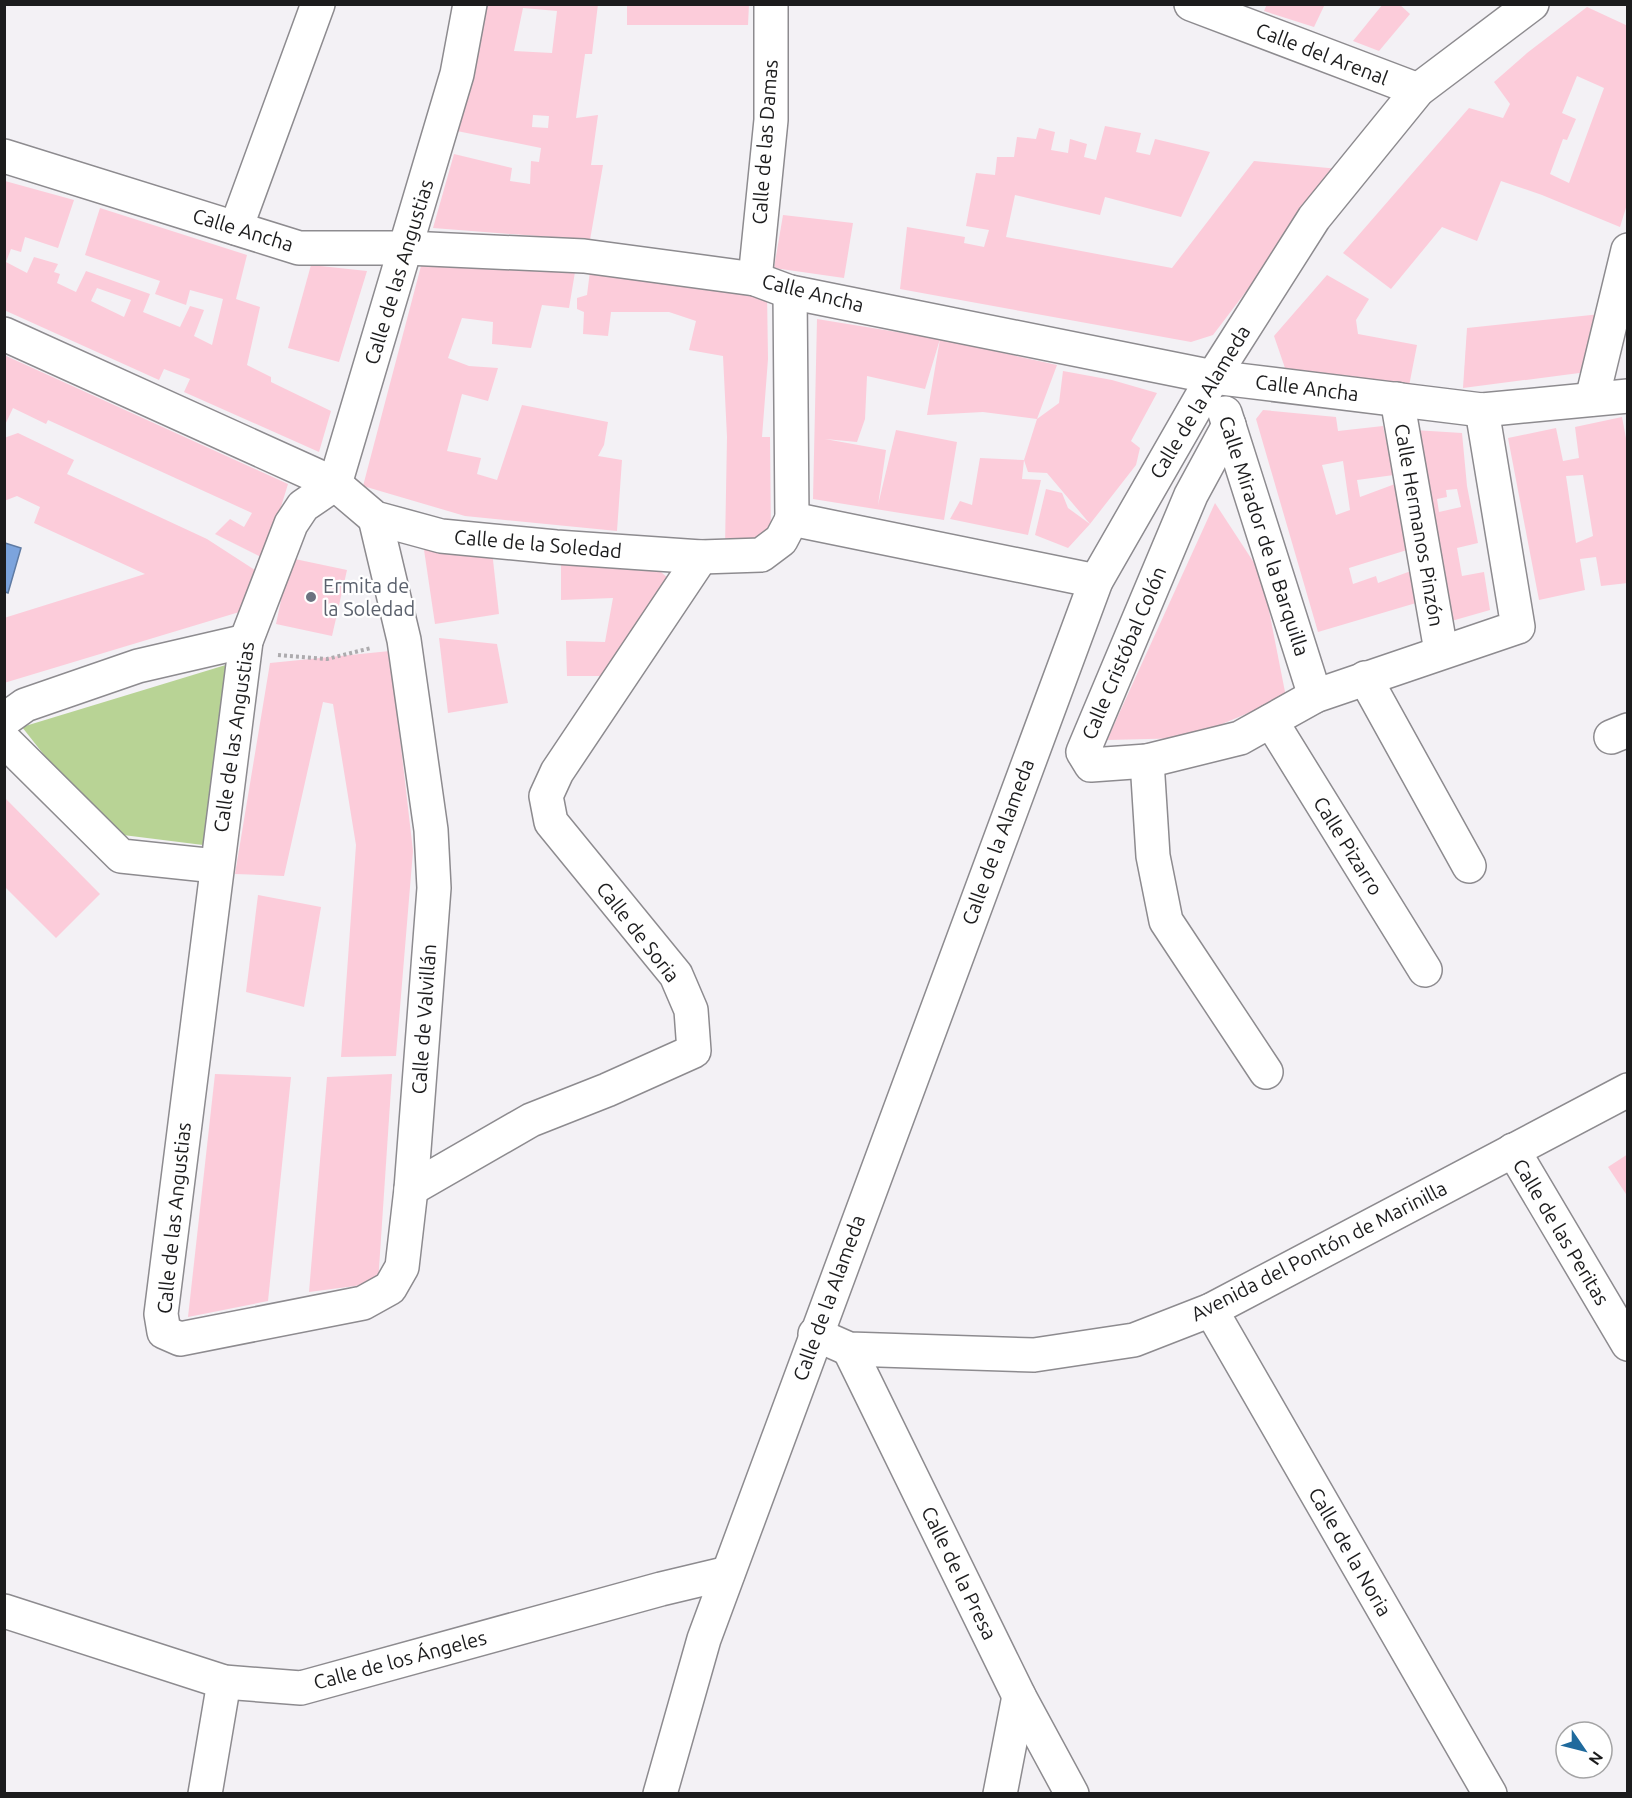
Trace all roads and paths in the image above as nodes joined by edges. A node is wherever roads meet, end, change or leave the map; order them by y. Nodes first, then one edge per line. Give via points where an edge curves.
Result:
1 (318, 4) edge
2 (470, 4) edge
3 (771, 4) edge
4 (1532, 4) edge
5 (1201, 6) edge
6 (1418, 90) junction
7 (4, 156) edge
8 (236, 228) junction
9 (407, 248) junction
10 (1628, 250) edge
11 (755, 279) junction
12 (790, 292) junction
13 (4, 334) edge
14 (1213, 376) junction
15 (1628, 396) edge
16 (1397, 399) junction
17 (1592, 399) junction
18 (1482, 410) junction
19 (1229, 425) junction
20 (335, 484) junction
21 (375, 518) junction
22 (792, 519) junction
23 (701, 557) junction
24 (1096, 581) junction
25 (404, 640) junction
26 (245, 647) junction
27 (1441, 651) junction
28 (1365, 678) junction
29 (1315, 696) junction
30 (4, 720) edge
31 (1271, 721) junction
32 (4, 740) edge
33 (1148, 761) junction
34 (216, 866) junction
35 (1469, 867) dead end
36 (1425, 970) dead end
37 (1266, 1072) dead end
38 (1628, 1090) edge
39 (1513, 1150) junction
40 (411, 1189) junction
41 (1211, 1310) junction
42 (164, 1332) joint
43 (815, 1334) junction
44 (1628, 1344) edge
45 (849, 1349) junction
46 (728, 1573) junction
47 (4, 1611) edge
48 (224, 1682) junction
49 (1019, 1696) junction
50 (205, 1794) edge
51 (660, 1794) edge
52 (1000, 1794) edge
53 (1072, 1794) edge
54 (1490, 1794) edge

1 - 8 street
2 - 9 street, Calle de las Angustias via 457,74
3 - 11 street, Calle de las Damas via 771,120
4 - 6 street, Calle de la Alameda
5 - 6 street, Calle del Arenal
6 - 14 street, Calle de la Alameda via 1314,218
7 - 8 street, Calle Ancha
8 - 9 street, Calle Ancha via 299,248
9 - 11 street, Calle Ancha via 584,256
9 - 20 street, Calle de las Angustias
10 - 17 street
11 - 12 street, Calle Ancha
12 - 14 street, Calle Ancha
12 - 22 street
13 - 20 street, Calle de la Soledad
14 - 16 street, Calle Ancha
14 - 19 street, Calle Mirador de la Barquilla
14 - 24 street, Calle de la Alameda
15 - 17 street, Calle Ancha
16 - 18 street, Calle Ancha
16 - 27 street, Calle Hermanos Pinzón
17 - 18 street, Calle Ancha
18 - 27 street, Calle Cristóbal Colón via 1518,627
19 - 29 street, Calle Mirador de la Barquilla
19 - 33 street, Calle Cristóbal Colón via 1191,495 1083,752 1091,765
20 - 21 street, Calle de la Soledad
20 - 26 street, Calle de las Angustias via 303,506 291,524
21 - 23 street, Calle de la Soledad via 441,536
21 - 25 street, Calle de Valvillán
22 - 23 street, Calle de la Soledad via 780,540 761,555
22 - 24 street
23 - 40 street, Calle de Soria via 557,771 546,796 550,822 676,975 691,1010 694,1051 531,1119
24 - 43 street, Calle de la Alameda
25 - 26 path via 327,659
25 - 40 street, Calle de Valvillán via 431,830 434,888
26 - 30 street via 138,666 25,705
26 - 34 street, Calle de las Angustias
27 - 28 street, Calle Cristóbal Colón
28 - 29 street, Calle Cristóbal Colón
28 - 35 street
29 - 31 street, Calle Cristóbal Colón
31 - 33 street, Calle Cristóbal Colón via 1240,738
31 - 36 street, Calle Pizarro
32 - 34 street via 121,856
33 - 37 street via 1153,856 1166,921
34 - 42 street, Calle de las Angustias via 161,1314
38 - 39 street, Avenida del Pontón de Marinilla
39 - 41 street, Avenida del Pontón de Marinilla
39 - 44 street, Calle de las Peritas
40 - 42 street, Calle de Valvillán via 402,1267 390,1288 363,1304 180,1339
41 - 45 street, Avenida del Pontón de Marinilla via 1134,1340 1034,1355
41 - 54 street, Calle de la Noria
43 - 45 street, Avenida del Pontón de Marinilla
43 - 46 street, Calle de la Alameda
45 - 49 street, Calle de la Presa
46 - 48 street, Calle de los Ángeles via 302,1688
46 - 51 street, Calle de la Alameda via 704,1639
47 - 48 street, Calle de los Ángeles
48 - 50 street
49 - 52 street
49 - 53 street, Calle de la Presa

